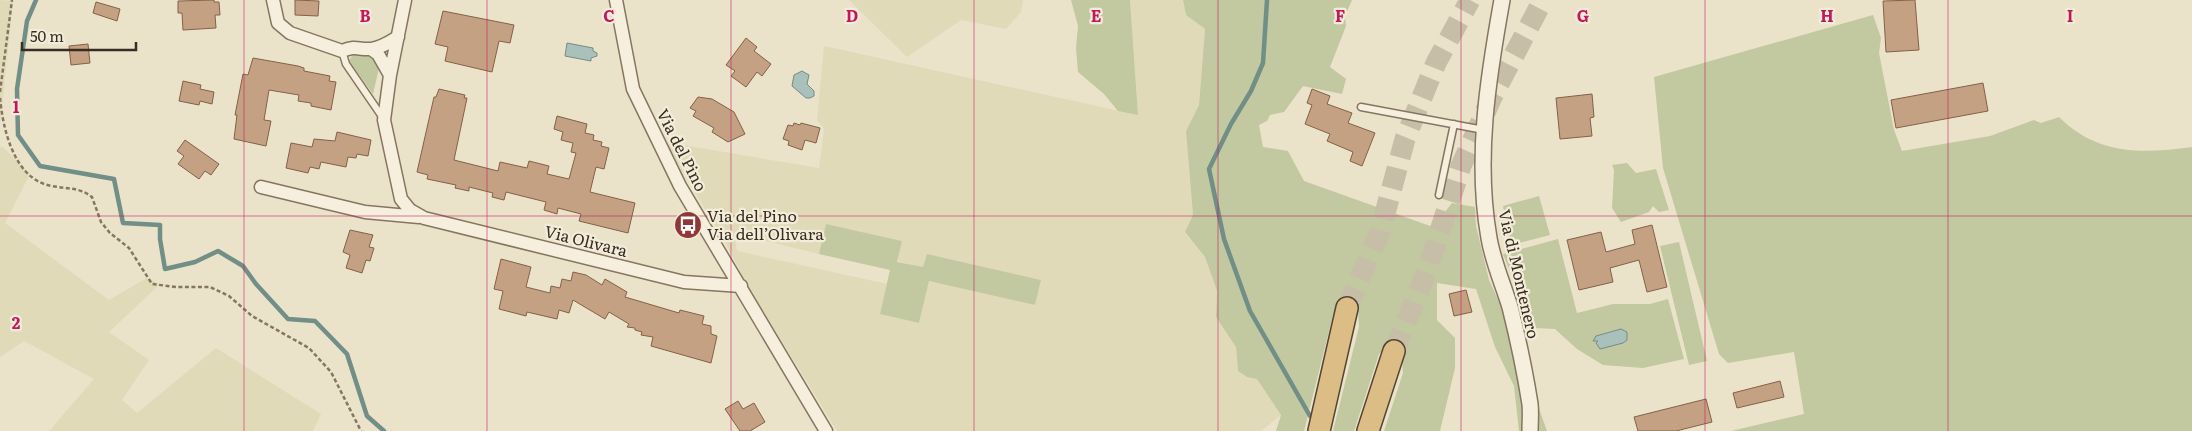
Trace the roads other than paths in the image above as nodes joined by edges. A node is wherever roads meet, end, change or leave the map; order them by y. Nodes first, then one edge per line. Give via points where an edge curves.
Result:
1 (273, 0) edge
2 (405, 0) edge
3 (616, 0) edge
4 (1502, 0) edge
5 (398, 37) junction
6 (371, 48) junction
7 (342, 51) junction
8 (390, 75) junction
9 (1360, 106) dead end
10 (384, 120) junction
11 (1454, 124) junction
12 (1484, 130) junction
13 (260, 187) dead end
14 (1438, 195) dead end
15 (424, 218) junction
16 (741, 286) junction
17 (1347, 308) tunnel mouth
18 (1394, 351) tunnel mouth
19 (1530, 406) junction
20 (826, 431) edge
21 (1318, 431) edge
22 (1368, 431) edge
23 (1530, 431) edge
24 (1541, 431) edge

1 - 7 street via 278,23 290,33
2 - 5 street, Via Olivara
3 - 16 street, Via del Pino via 633,89 680,186
4 - 12 street, Via di Montenero via 1489,69
5 - 6 street
5 - 8 street, Via Olivara
6 - 7 street via 355,46
6 - 8 street
7 - 10 lane via 346,64
8 - 10 street, Via Olivara
9 - 11 lane
10 - 15 street, Via Olivara via 401,199 410,210
11 - 12 lane
11 - 14 lane
12 - 19 street, Via di Montenero via 1484,200 1489,239 1511,314
13 - 15 street, Via Olivara via 365,212
15 - 16 street, Via Olivara via 684,282
16 - 20 street, Via del Pino
17 - 21 highway
18 - 22 highway
19 - 23 street, Via di Montenero
19 - 24 street, Via di Montenero

